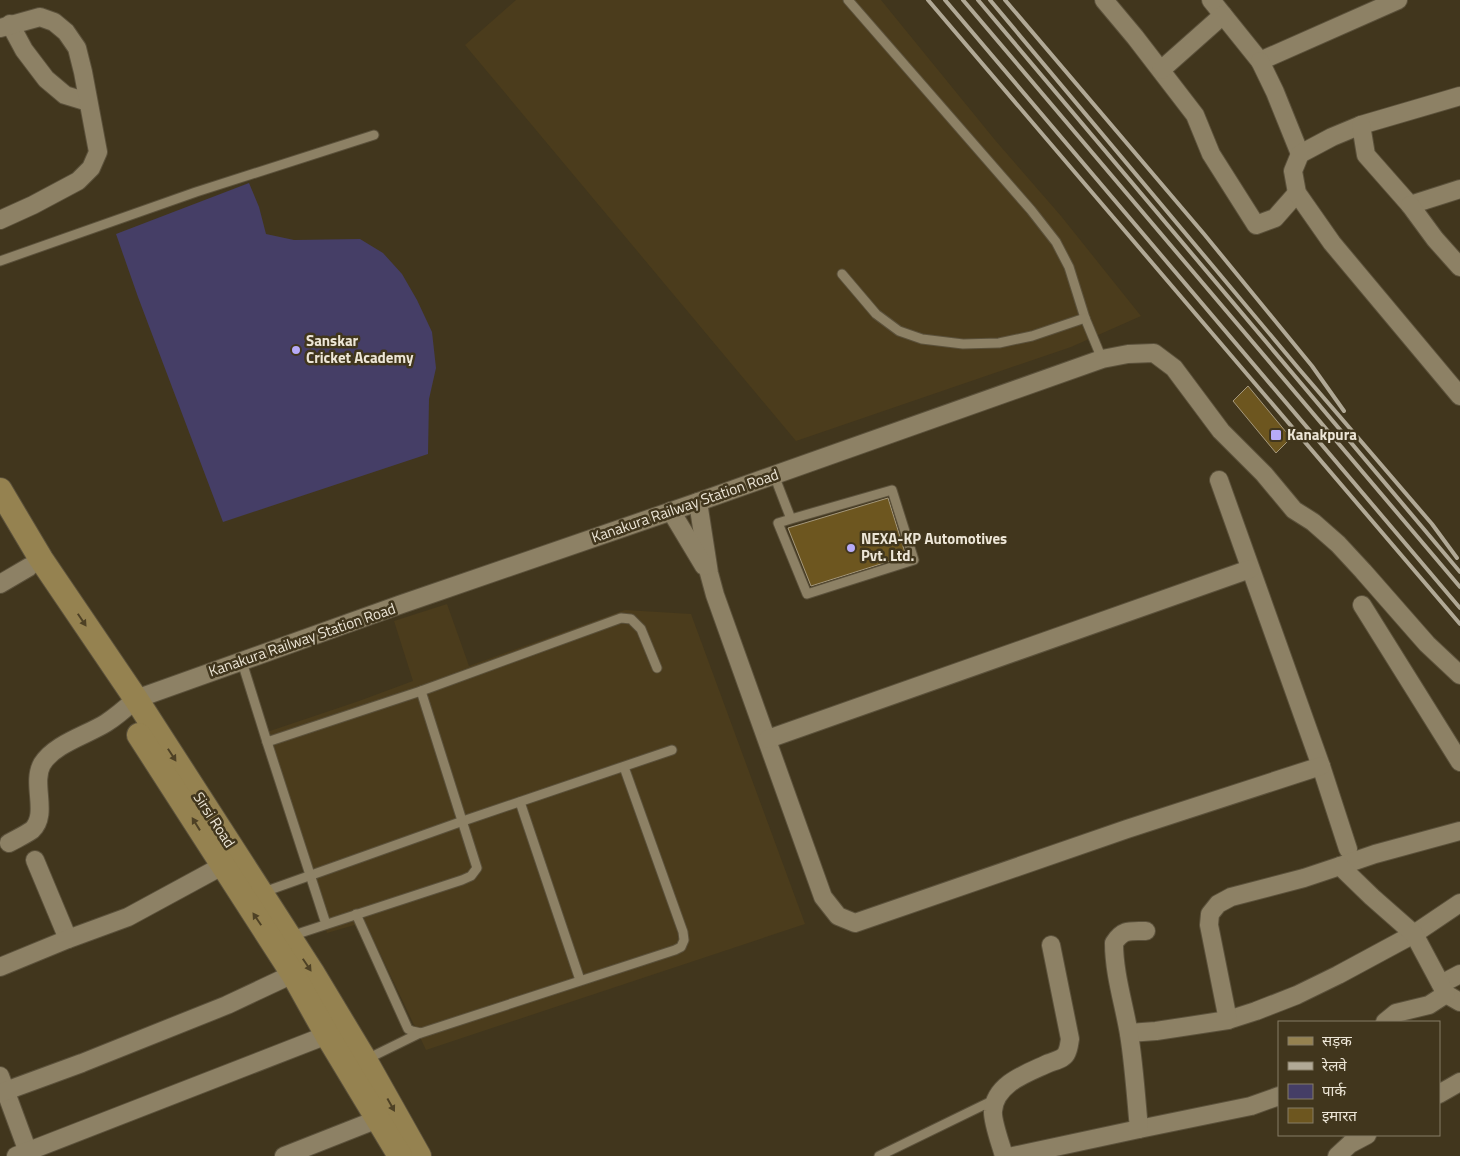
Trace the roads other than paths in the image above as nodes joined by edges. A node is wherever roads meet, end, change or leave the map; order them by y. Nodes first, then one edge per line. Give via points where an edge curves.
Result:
1 (848, 0) edge
2 (1104, 0) edge
3 (1211, 0) edge
4 (1398, 0) edge
5 (1223, 14) junction
6 (5, 26) edge
7 (1260, 61) junction
8 (1161, 70) junction
9 (1460, 96) edge
10 (88, 102) junction
11 (1361, 125) junction
12 (374, 135) dead end
13 (1300, 154) junction
14 (1460, 189) edge
15 (1297, 193) junction
16 (1410, 205) junction
17 (0, 220) edge
18 (0, 261) edge
19 (1460, 267) edge
20 (842, 274) dead end
21 (1085, 318) junction
22 (1102, 359) junction
23 (1460, 396) edge
24 (774, 475) junction
25 (1220, 480) dead end
26 (0, 490) edge
27 (698, 502) junction
28 (671, 511) junction
29 (0, 518) edge
30 (790, 518) junction
31 (29, 567) junction
32 (1250, 569) junction
33 (709, 573) junction
34 (0, 584) edge
35 (1362, 604) dead end
36 (242, 662) junction
37 (657, 668) dead end
38 (1460, 675) edge
39 (421, 691) junction
40 (130, 704) junction
41 (768, 739) junction
42 (267, 742) junction
43 (672, 750) dead end
44 (1460, 762) edge
45 (1321, 766) junction
46 (624, 767) junction
47 (520, 802) junction
48 (463, 821) junction
49 (1460, 831) edge
50 (9, 843) dead end
51 (1348, 849) dead end
52 (35, 860) dead end
53 (222, 866) junction
54 (1340, 866) junction
55 (311, 875) junction
56 (260, 893) junction
57 (1460, 903) edge
58 (356, 914) junction
59 (326, 924) junction
60 (1146, 931) dead end
61 (1414, 934) junction
62 (288, 937) junction
63 (68, 939) junction
64 (1051, 946) dead end
65 (0, 967) edge
66 (293, 974) junction
67 (1460, 974) edge
68 (580, 980) junction
69 (1449, 993) edge
70 (1228, 1020) junction
71 (1386, 1021) edge
72 (336, 1030) junction
73 (421, 1033) junction
74 (1129, 1033) junction
75 (366, 1060) junction
76 (1460, 1082) edge
77 (2, 1087) edge
78 (1440, 1093) edge
79 (1278, 1096) edge
80 (994, 1100) junction
81 (378, 1119) junction
82 (1139, 1129) junction
83 (1365, 1136) edge
84 (22, 1154) edge
85 (284, 1156) edge
86 (400, 1156) edge
87 (419, 1156) edge
88 (879, 1156) edge
89 (1004, 1156) edge
90 (1013, 1156) edge
91 (1338, 1156) edge

1 - 21 lane via 1056,242 1069,267
2 - 8 street
3 - 5 street
4 - 7 street
5 - 7 street
5 - 8 street
6 - 10 street via 46,78 65,95
6 - 10 street via 40,17 54,22 66,32 77,48
7 - 13 street
8 - 15 street via 1195,115 1211,154 1256,225 1276,218
9 - 11 street
10 - 17 street via 98,152 91,168 78,181
11 - 13 street
11 - 16 street via 1366,155
12 - 18 lane via 196,192
13 - 15 street via 1293,171
14 - 16 street
15 - 23 street via 1332,243
16 - 19 street
20 - 21 lane via 876,314 900,331 922,339 963,344 999,343
21 - 22 lane
22 - 24 street, Kanakura Railway Station Road
22 - 38 street, Kanakura Railway Station Road via 1154,353 1174,368 1221,432 1264,474 1294,510 1338,544 1426,644
24 - 27 street, Kanakura Railway Station Road
24 - 30 lane
25 - 32 street
26 -> 40 main road, Sirsi Road
27 - 28 street, Kanakura Railway Station Road
27 - 33 street
28 - 33 street
28 - 36 street, Kanakura Railway Station Road
29 - 31 main road, Sirsi Road
30 - 30 lane via 892,490 914,560 808,594 778,523
31 - 34 street
31 - 40 main road, Sirsi Road
32 - 41 street
32 - 45 street
33 - 41 street
35 - 44 street
36 - 40 street, Kanakura Railway Station Road
36 - 42 lane
37 - 39 lane via 640,629 631,619 621,618
39 - 42 lane
39 - 48 lane
40 - 50 street, Kanakura Railway Station Road via 105,724 54,751 42,764 38,779 38,820 32,829
53 -> 40 main road, Sirsi Road
40 -> 56 main road, Sirsi Road
41 - 45 street via 823,897 838,916 855,923
42 - 55 lane
43 - 46 lane
45 - 51 street
46 - 47 lane
46 - 68 lane via 684,940 675,950
47 - 48 lane
47 - 68 lane
48 - 55 lane
48 - 58 lane via 477,868 470,876
49 - 54 street
52 - 63 street
53 - 63 street via 128,917
66 -> 53 main road, Sirsi Road
54 - 61 street
54 - 70 street via 1231,897 1218,904 1210,914 1209,924
55 - 56 lane
55 - 59 lane
56 - 62 main road, Sirsi Road
57 - 61 street
58 - 59 lane
58 - 73 lane via 408,1029
59 - 62 lane
60 - 74 street via 1128,931 1119,935 1114,943
61 - 69 street
61 - 70 street via 1297,996
62 -> 72 main road, Sirsi Road
63 - 65 street
64 - 80 street via 1070,1038 1069,1047 1059,1059 1018,1077
66 - 72 main road, Sirsi Road
66 - 77 street via 227,1005 82,1063
67 - 69 street
68 - 73 lane
69 - 71 street via 1429,1005 1396,1014
70 - 74 street
72 - 75 main road, Sirsi Road
72 - 81 main road, Sirsi Road
72 - 84 street
73 - 75 lane
74 - 82 street
75 -> 87 main road, Sirsi Road
76 - 78 street
77 - 84 street
79 - 82 street via 1251,1106
80 - 88 lane
80 - 89 street via 992,1113
81 - 85 street
81 - 86 main road, Sirsi Road
82 - 90 street
83 - 91 street via 1350,1144

